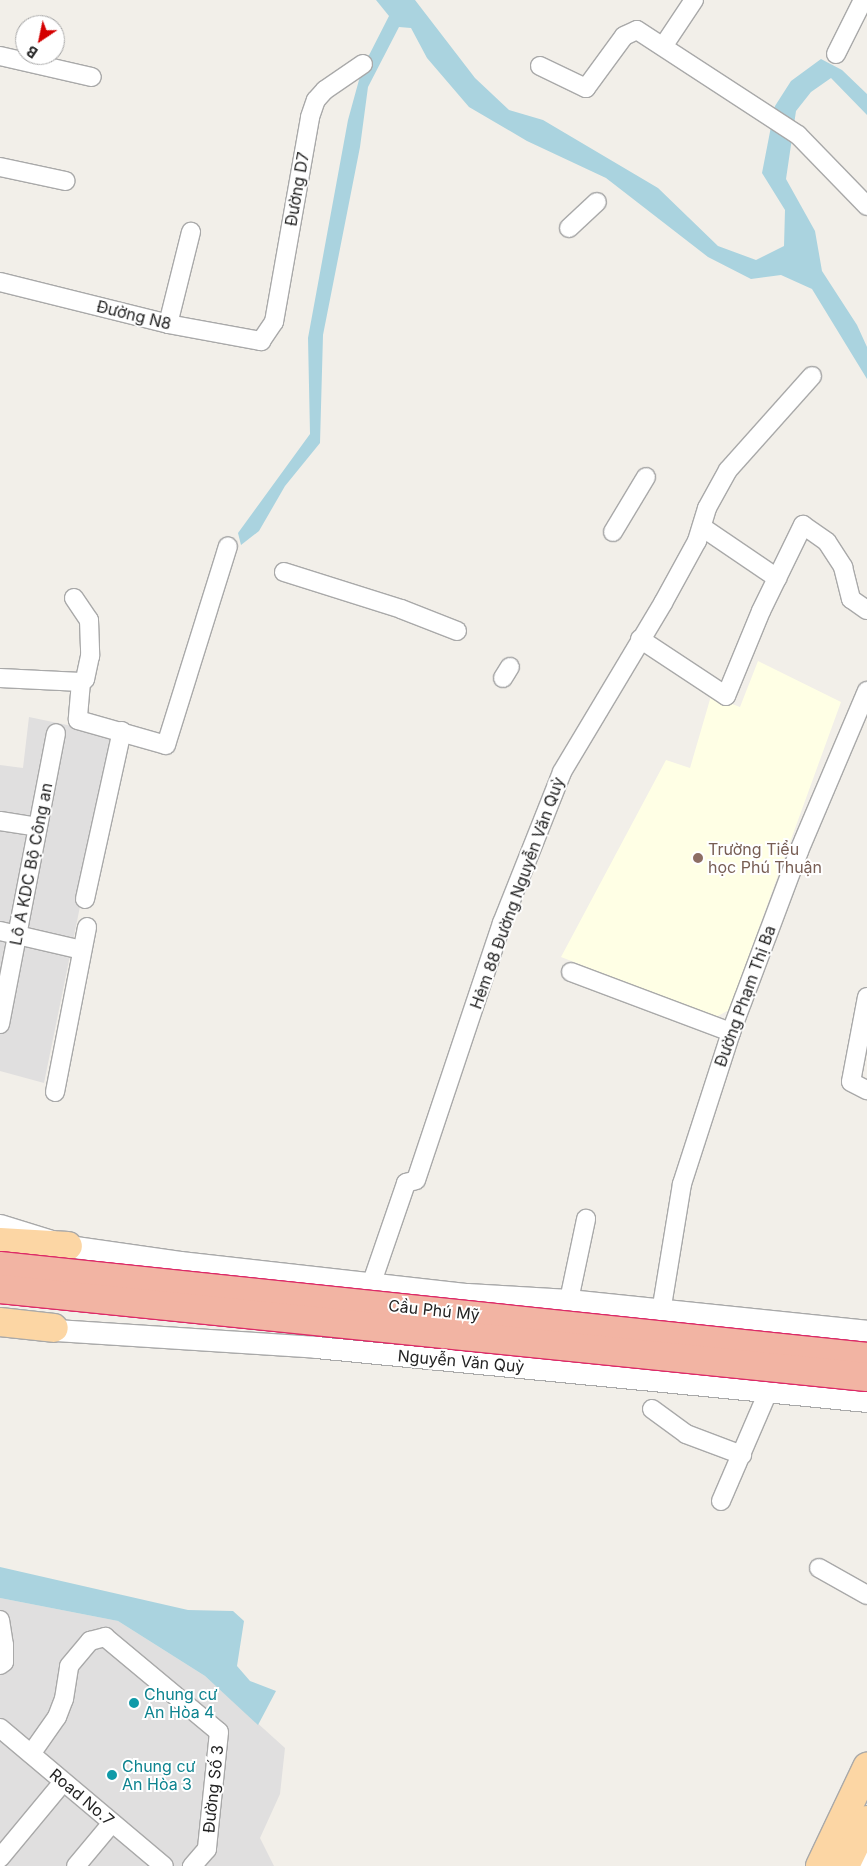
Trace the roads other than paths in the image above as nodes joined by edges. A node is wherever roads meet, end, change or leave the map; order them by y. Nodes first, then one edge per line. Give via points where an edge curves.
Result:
1 (694, 0) edge
2 (858, 2) edge
3 (664, 45) junction
4 (836, 54) dead end
5 (0, 56) edge
6 (363, 64) dead end
7 (540, 66) dead end
8 (92, 77) dead end
9 (0, 166) edge
10 (66, 181) dead end
11 (597, 202) dead end
12 (867, 206) edge
13 (569, 228) dead end
14 (191, 232) dead end
15 (0, 282) edge
16 (168, 324) junction
17 (268, 336) joint
18 (812, 376) dead end
19 (646, 477) dead end
20 (702, 527) junction
21 (613, 532) dead end
22 (228, 546) dead end
23 (284, 572) dead end
24 (777, 578) junction
25 (74, 598) dead end
26 (867, 610) edge
27 (457, 631) dead end
28 (640, 640) junction
29 (0, 678) edge
30 (81, 682) junction
31 (867, 691) edge
32 (122, 730) junction
33 (56, 733) dead end
34 (0, 821) edge
35 (38, 827) junction
36 (85, 899) dead end
37 (87, 927) dead end
38 (0, 931) edge
39 (17, 935) junction
40 (82, 950) junction
41 (571, 972) dead end
42 (867, 997) edge
43 (0, 1024) edge
44 (730, 1032) junction
45 (867, 1090) edge
46 (55, 1092) dead end
47 (586, 1219) dead end
48 (0, 1225) edge
49 (0, 1242) edge
50 (68, 1246) junction
51 (0, 1266) edge
52 (276, 1272) junction
53 (372, 1282) junction
54 (0, 1289) edge
55 (569, 1300) junction
56 (660, 1312) junction
57 (0, 1322) edge
58 (54, 1328) junction
59 (0, 1329) edge
60 (867, 1331) edge
61 (272, 1343) junction
62 (867, 1357) edge
63 (867, 1377) edge
64 (768, 1392) junction
65 (867, 1401) edge
66 (652, 1409) dead end
67 (742, 1455) junction
68 (721, 1501) dead end
69 (819, 1568) dead end
70 (867, 1595) edge
71 (0, 1620) edge
72 (0, 1665) edge
73 (0, 1728) edge
74 (31, 1754) junction
75 (867, 1767) edge
76 (63, 1782) junction
77 (867, 1820) edge
78 (112, 1823) junction
79 (0, 1858) edge
80 (854, 1860) edge
81 (76, 1866) edge
82 (164, 1866) edge
83 (192, 1866) edge
84 (820, 1866) edge

1 - 3 street
2 - 4 street
3 - 7 street via 631,30 586,88
3 - 12 street via 798,135
5 - 8 street
6 - 17 street, Đường D7 via 325,90 316,100 310,117 274,322
9 - 10 street
11 - 13 street
14 - 16 street
15 - 16 street, Đường N8
16 - 17 street, Đường N8 via 261,342
18 - 20 street, Hẻm 88 Đường Nguyễn Văn Quỳ via 728,470 707,508
19 - 21 street
20 - 24 street
20 - 28 street, Hẻm 88 Đường Nguyễn Văn Quỳ via 664,603
22 - 32 street via 166,745
23 - 27 street
24 - 26 street via 803,524 827,542 843,567 851,599
24 - 28 street via 726,696
25 - 30 street via 89,620 90,656 85,679
28 - 53 street, Hẻm 88 Đường Nguyễn Văn Quỳ via 558,781 502,923 416,1180 406,1183
29 - 30 street
30 - 32 street via 78,720
31 - 44 street, Đường Phạm Thị Ba via 798,851
32 - 36 street
33 - 35 street, Lô A KDC Bộ Công an
34 - 35 street
35 - 39 street, Lô A KDC Bộ Công an
37 - 40 street
38 - 39 street
39 - 40 street
39 - 43 street, Lô A KDC Bộ Công an
40 - 46 street
41 - 44 street
42 - 45 street via 851,1082
44 - 56 street, Đường Phạm Thị Ba via 682,1184
47 - 55 street
48 - 50 street
49 - 50 main road
50 - 52 street
51 - 62 highway, Cầu Phú Mỹ, bridge
52 - 53 street
52 - 61 street
53 - 55 street via 467,1294
54 - 63 highway, Cầu Phú Mỹ, bridge
55 - 56 street
56 - 60 street
57 - 58 main road, Nguyễn Văn Quỳ
58 - 59 street, Nguyễn Văn Quỳ
58 - 61 street, Nguyễn Văn Quỳ
61 - 64 street, Nguyễn Văn Quỳ
64 - 65 street, Nguyễn Văn Quỳ
64 - 67 street
66 - 67 street via 686,1434
67 - 68 street
69 - 70 street
71 - 72 street via 4,1662
73 - 74 street, Road No.7
74 - 76 street, Road No.7
74 - 83 street, Đường Số 3 via 57,1717 64,1699 69,1666 90,1642 105,1637 219,1732 207,1849
75 - 84 main road
76 - 78 street, Road No.7
76 - 79 street
77 - 80 main road
78 - 81 street
78 - 82 street, Road No.7

